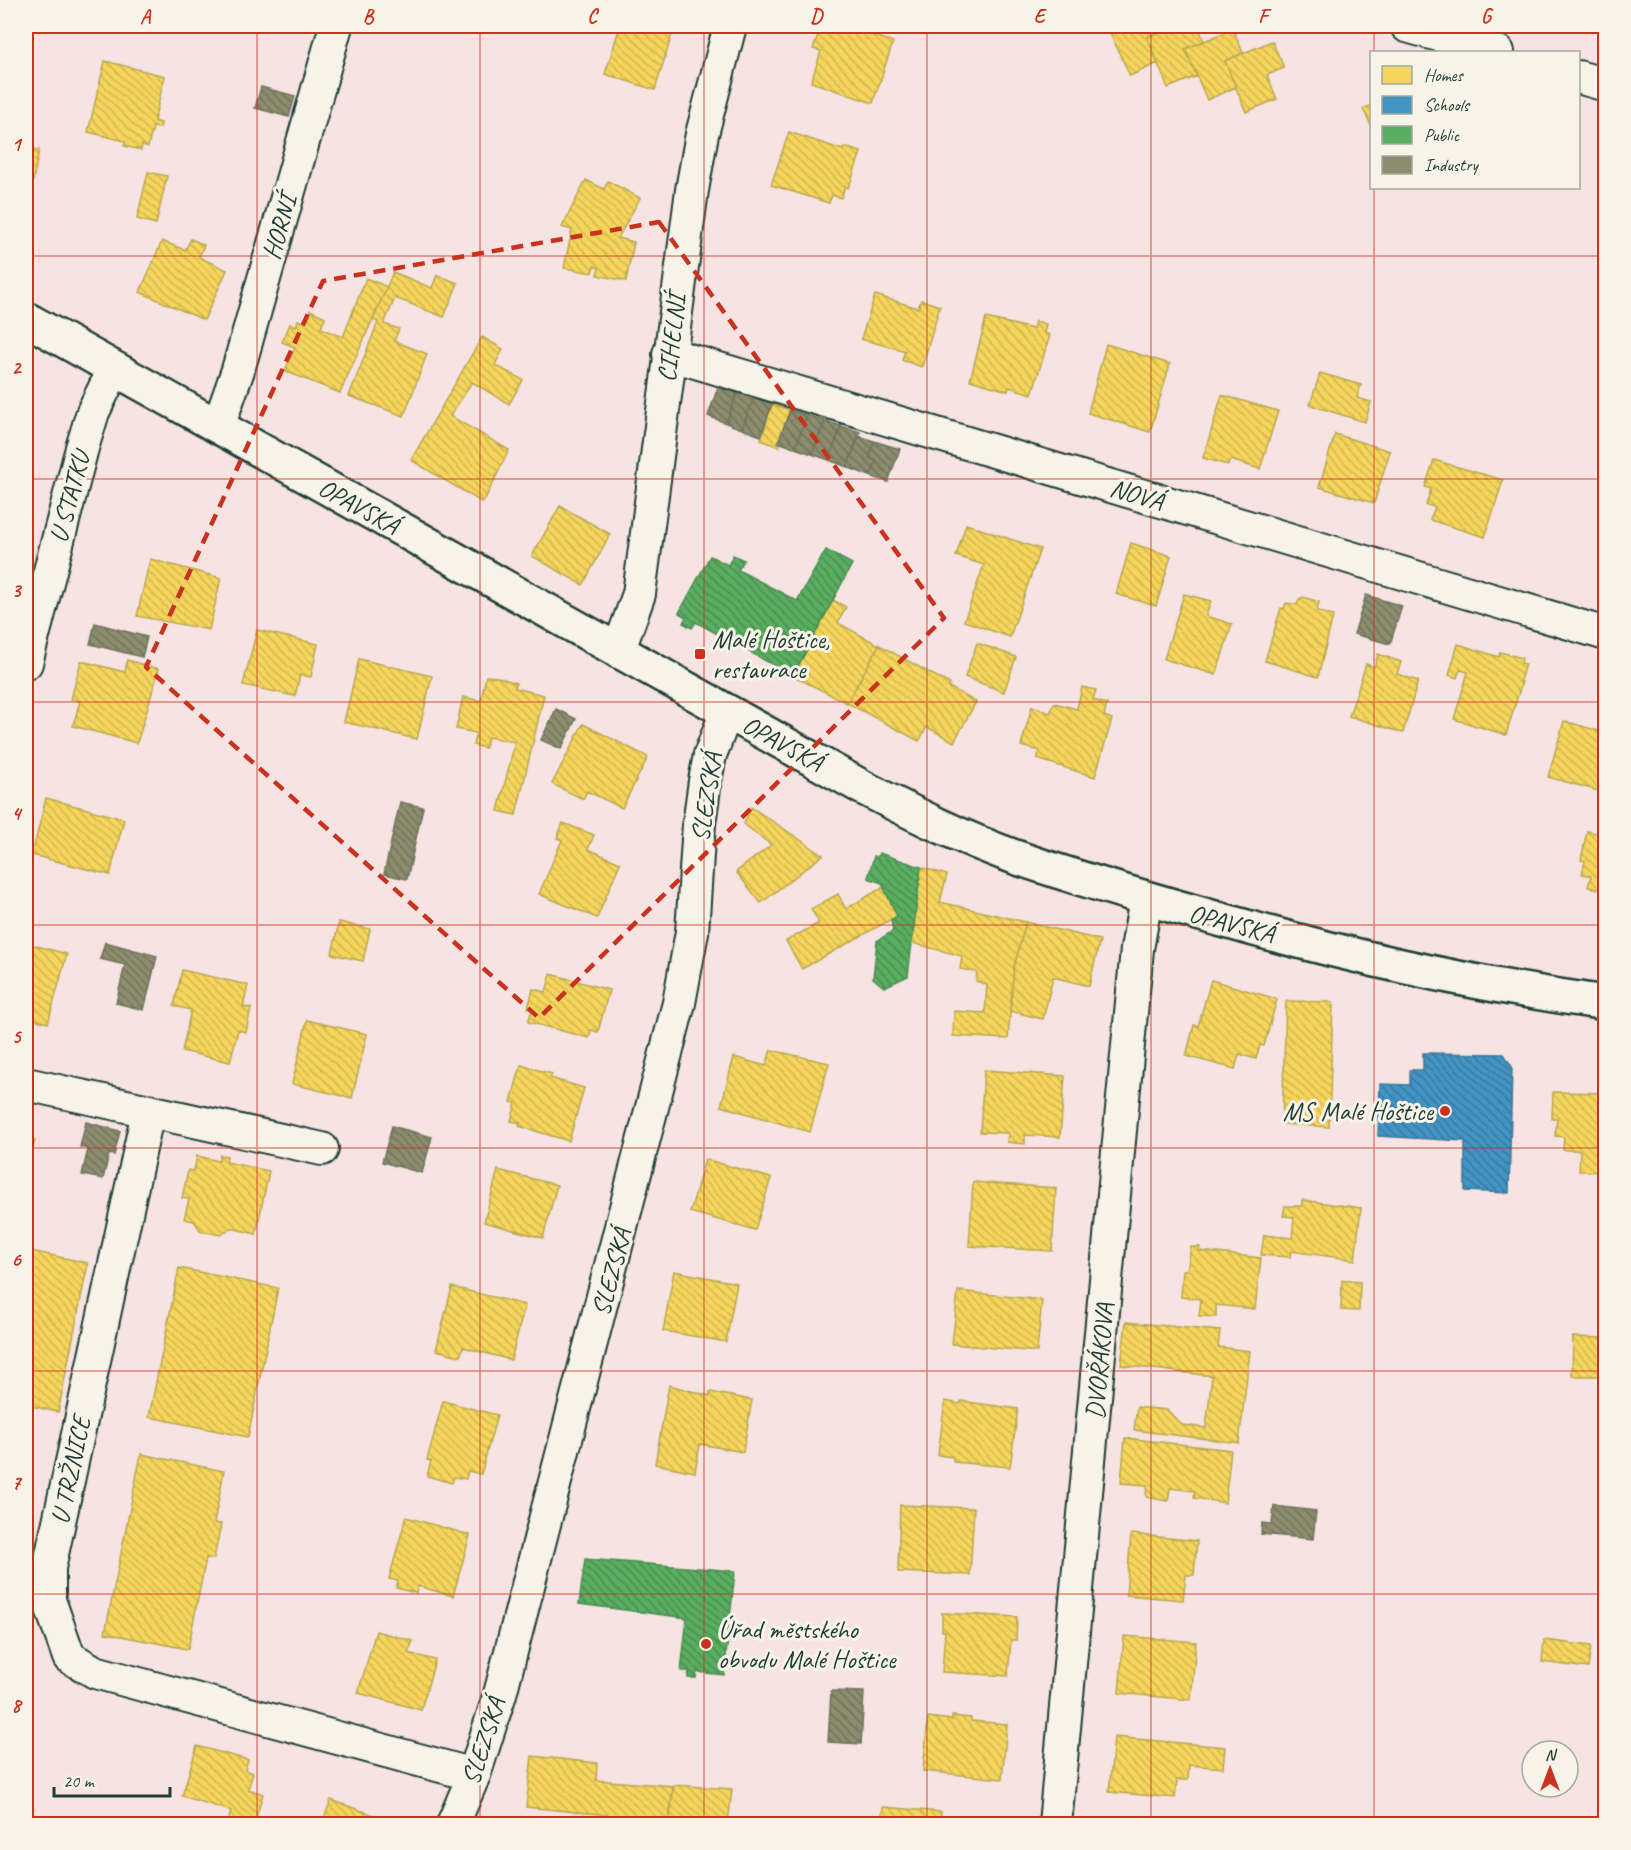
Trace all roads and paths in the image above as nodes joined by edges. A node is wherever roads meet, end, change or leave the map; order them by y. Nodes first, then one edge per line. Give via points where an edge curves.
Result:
1 (336, 26) edge
2 (730, 26) edge
3 (1407, 26) edge
4 (1494, 51) edge
5 (1580, 78) edge
6 (1605, 85) edge
7 (26, 319) edge
8 (669, 354) junction
9 (114, 369) junction
10 (218, 427) junction
11 (1605, 634) edge
12 (618, 652) junction
13 (26, 663) edge
14 (727, 711) junction
15 (1146, 899) junction
16 (1605, 1003) edge
17 (26, 1084) edge
18 (148, 1112) junction
19 (322, 1149) dead end
20 (474, 1775) junction
21 (453, 1824) edge
22 (1055, 1824) edge

1 - 10 street, HORNÍ via 238,370
2 - 8 street, CIHELNÍ via 696,168
3 - 4 street
5 - 6 street
7 - 9 main road, OPAVSKÁ
8 - 11 street, NOVÁ
8 - 12 street, CIHELNÍ via 639,594
9 - 10 main road, OPAVSKÁ
9 - 13 street, U STATKU via 93,412 82,448
10 - 12 main road, OPAVSKÁ
12 - 14 main road, OPAVSKÁ
14 - 15 main road, OPAVSKÁ via 862,787 961,835
14 - 20 street, SLEZSKÁ via 710,755 705,781 692,932 679,1003 520,1618
15 - 16 main road, OPAVSKÁ via 1358,956
15 - 22 street, DVOŘÁKOVA via 1136,961
17 - 18 street
18 - 19 street
18 - 20 street, U TRŽNICE via 49,1568 49,1600 69,1657 95,1672
20 - 21 street, SLEZSKÁ

